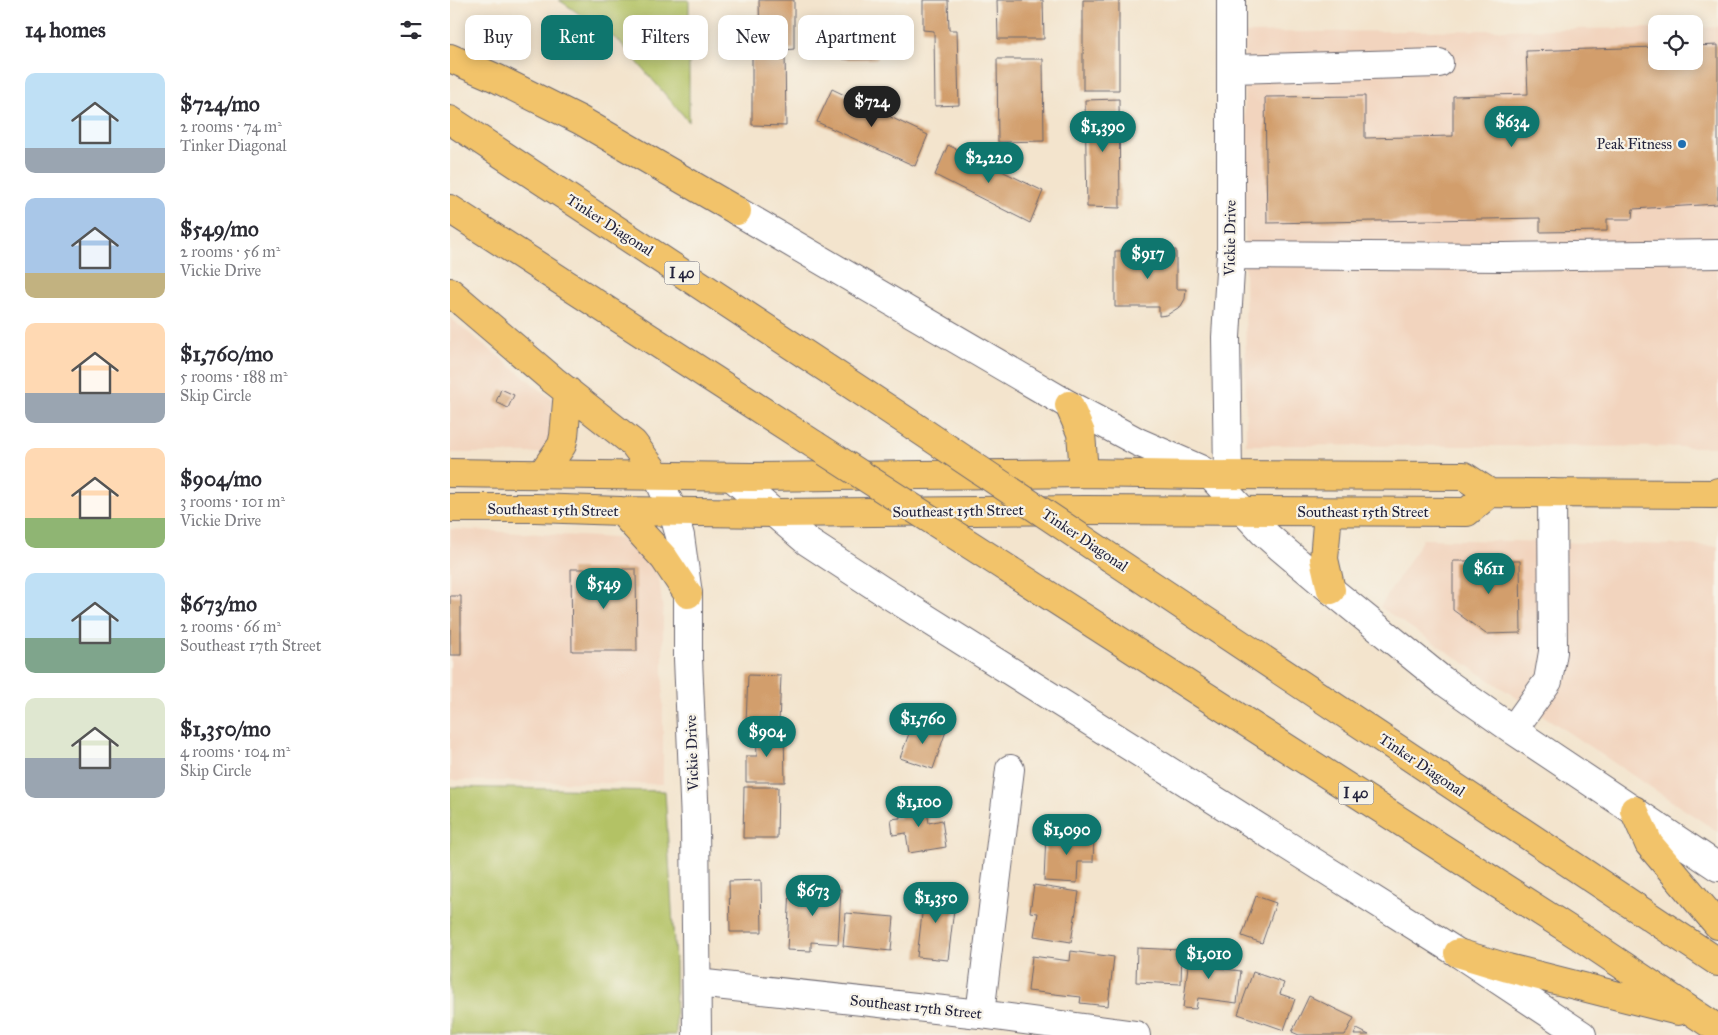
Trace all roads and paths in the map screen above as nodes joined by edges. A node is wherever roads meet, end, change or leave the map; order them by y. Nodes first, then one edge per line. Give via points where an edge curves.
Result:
1 (1231, 0) edge
2 (450, 58) edge
3 (1439, 63) dead end
4 (1231, 69) junction
5 (450, 120) edge
6 (450, 209) edge
7 (737, 211) joint
8 (1718, 254) edge
9 (1231, 255) junction
10 (450, 292) edge
11 (568, 391) junction
12 (1068, 405) junction
13 (450, 473) edge
14 (1084, 473) junction
15 (542, 474) junction
16 (657, 476) junction
17 (1219, 476) junction
18 (732, 477) junction
19 (1490, 493) junction
20 (1552, 493) junction
21 (1717, 494) edge
22 (450, 508) edge
23 (621, 511) junction
24 (1244, 511) junction
25 (673, 512) junction
26 (1328, 512) junction
27 (774, 513) junction
28 (1331, 590) junction
29 (688, 594) junction
30 (1513, 730) junction
31 (1010, 769) dead end
32 (1634, 810) junction
33 (1718, 866) edge
34 (1718, 925) edge
35 (1458, 953) junction
36 (1718, 962) edge
37 (697, 982) junction
38 (980, 1014) junction
39 (1708, 1022) edge
40 (697, 1035) edge
41 (1136, 1035) edge
42 (1582, 1035) edge

1 - 4 street, Vickie Drive
2 - 7 main road via 580,120
3 - 4 street
4 - 9 street, Vickie Drive
5 - 36 main road, Tinker Diagonal / I 40, bridge
6 - 39 main road, I 40, bridge
7 - 12 street
8 - 9 street via 1504,257
9 - 17 street, Vickie Drive
10 - 11 main road
11 - 15 main road via 562,445
11 - 16 main road via 633,442
12 - 14 main road via 1081,433
12 - 17 street via 1138,442
13 - 15 main road
14 - 17 main road
14 - 18 main road
15 - 16 main road
16 - 18 main road
16 - 25 street, Vickie Drive
17 - 19 main road via 1464,476
17 - 24 street
18 - 27 street
19 - 20 main road
19 - 26 main road, Southeast 15th Street via 1467,512
20 - 21 main road
20 - 30 street via 1553,652 1548,680
22 - 23 main road, Southeast 15th Street
23 - 25 main road, Southeast 15th Street
23 - 29 main road via 664,558
24 - 26 main road, Southeast 15th Street
24 - 27 main road, Southeast 15th Street
24 - 28 street via 1263,532
25 - 27 main road, Southeast 15th Street
25 - 29 street, Vickie Drive via 684,556
26 - 28 main road via 1324,558
27 - 35 street via 808,542 883,592
28 - 30 street via 1442,680
29 - 37 street, Vickie Drive
30 - 32 street
31 - 38 street
32 - 33 street
32 - 34 main road via 1649,844
35 - 39 main road
35 - 42 street
37 - 38 street, Southeast 17th Street
37 - 40 street, Vickie Drive
38 - 41 street, Southeast 17th Street

